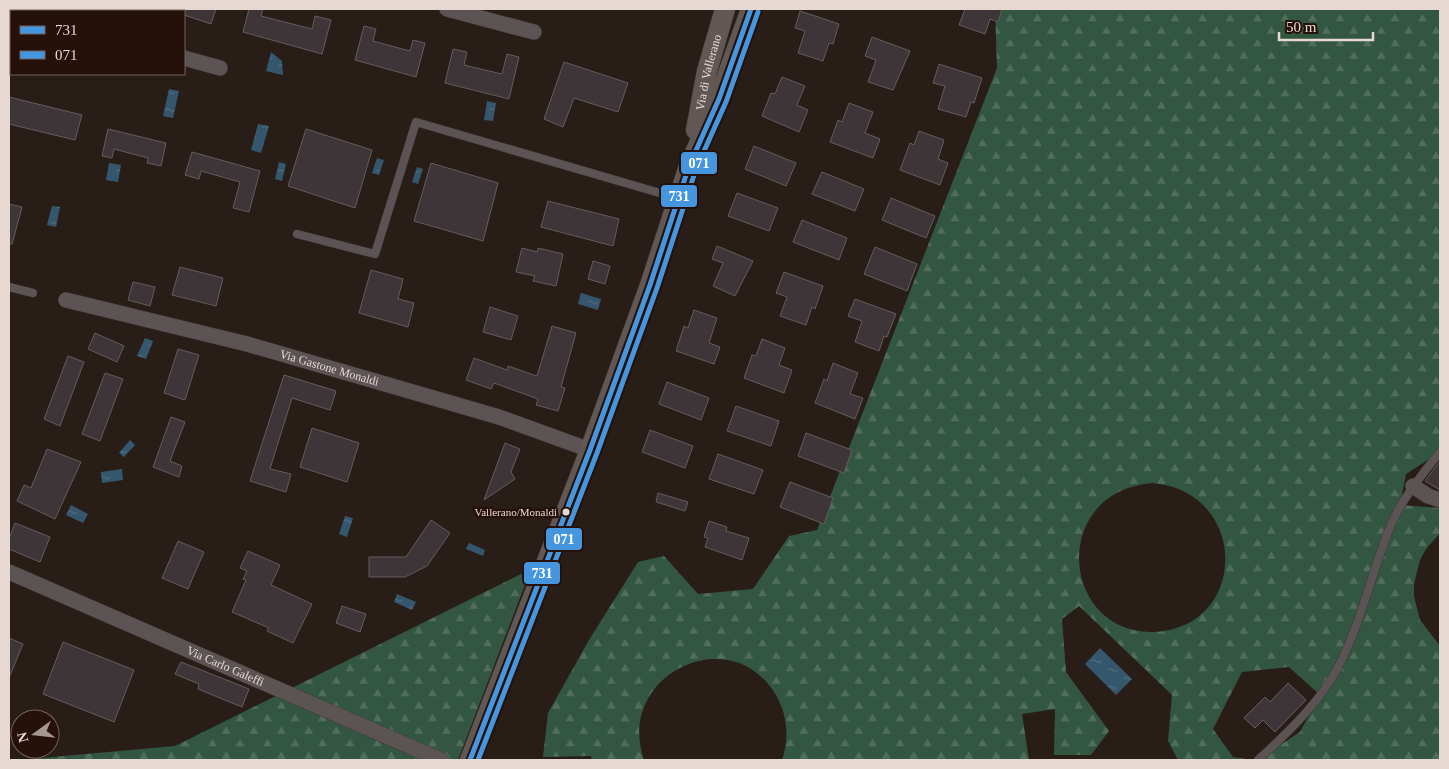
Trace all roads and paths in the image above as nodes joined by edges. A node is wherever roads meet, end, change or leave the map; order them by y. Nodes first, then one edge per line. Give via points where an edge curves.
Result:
1 (447, 9) edge
2 (725, 9) edge
3 (751, 9) edge
4 (534, 32) dead end
5 (185, 58) edge
6 (220, 68) dead end
7 (689, 166) junction
8 (678, 198) junction
9 (297, 234) dead end
10 (9, 287) edge
11 (33, 293) dead end
12 (66, 300) dead end
13 (590, 450) junction
14 (1440, 452) edge
15 (1412, 486) junction
16 (1440, 500) edge
17 (9, 572) edge
18 (441, 760) edge
19 (470, 760) edge
20 (1258, 760) edge

1 - 4 street
2 - 7 street, Via di Vallerano via 708,70
3 - 7 street, Via di Vallerano via 719,100
5 - 6 street
7 - 8 street, Via di Vallerano
8 - 9 lane via 416,122 375,254
8 - 13 street, Via di Vallerano
10 - 11 lane
12 - 13 street, Via Gastone Monaldi via 247,344 499,416
13 - 19 street, Via di Vallerano
14 - 15 lane
15 - 16 street
15 - 20 lane via 1392,524 1346,651 1331,679 1303,714
17 - 18 street, Via Carlo Galeffi

